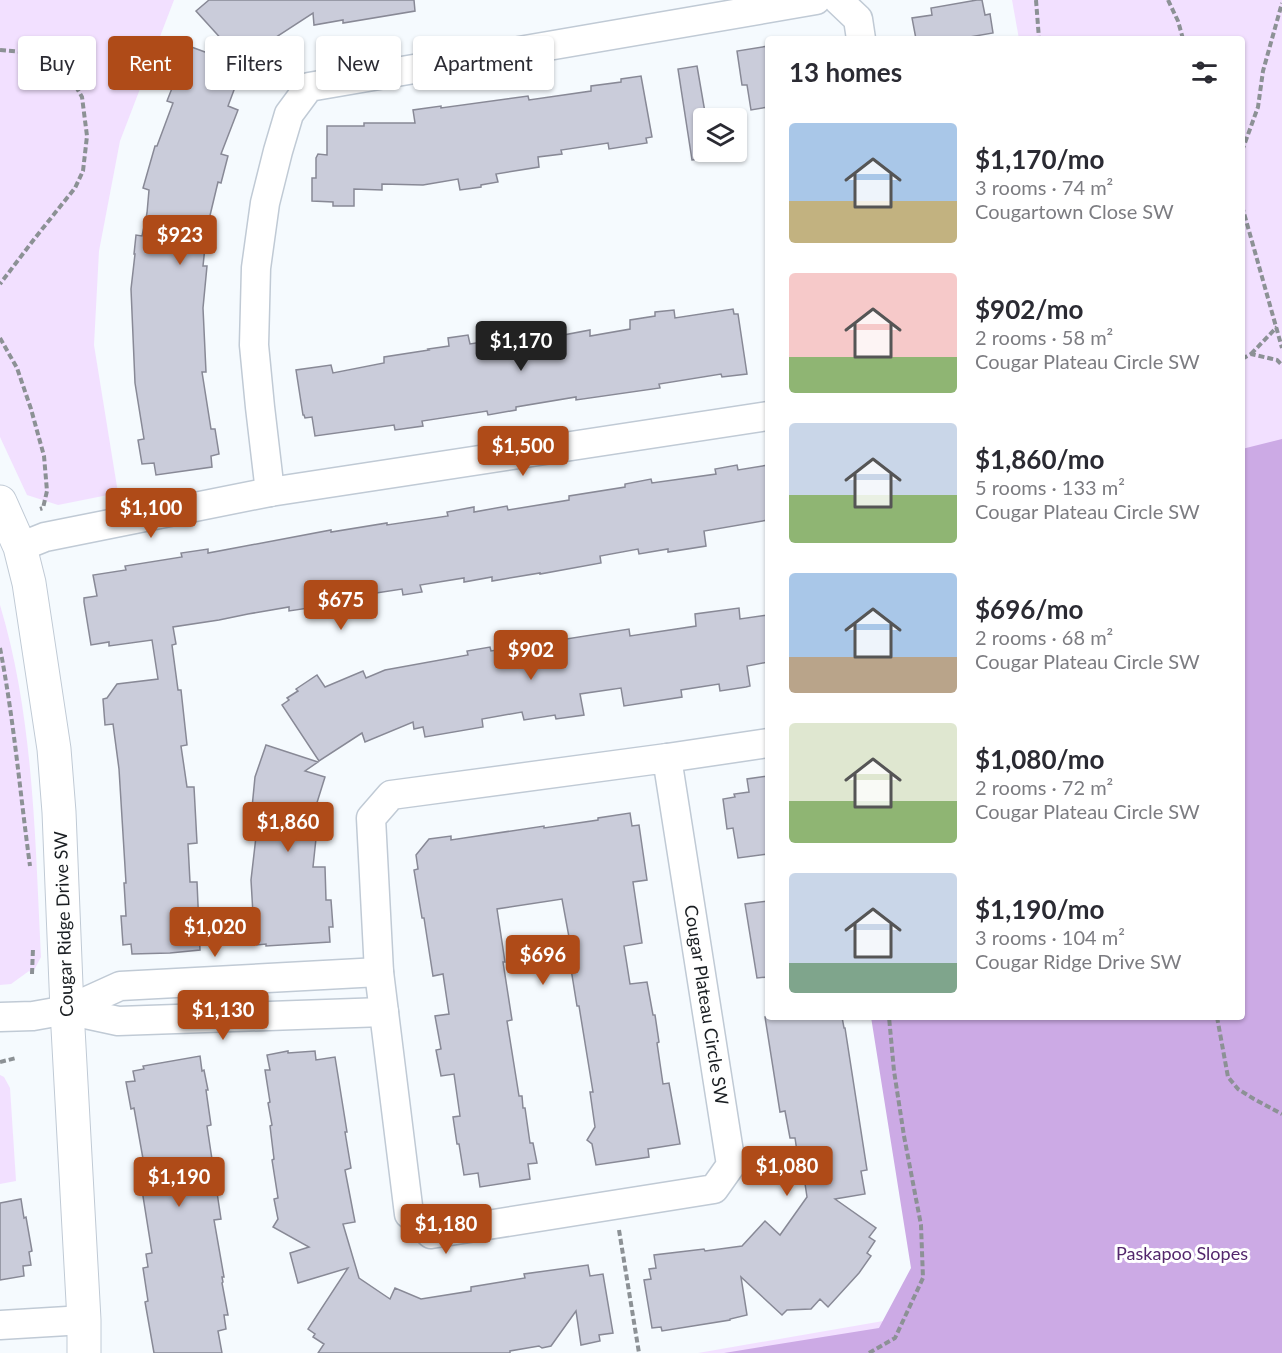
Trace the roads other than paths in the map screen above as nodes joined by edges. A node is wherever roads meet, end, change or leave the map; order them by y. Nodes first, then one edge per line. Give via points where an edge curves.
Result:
1 (816, 0) edge
2 (838, 0) edge
3 (861, 36) edge
4 (765, 416) edge
5 (270, 492) junction
6 (0, 502) edge
7 (20, 547) junction
8 (765, 743) edge
9 (667, 758) junction
10 (379, 972) junction
11 (67, 1010) junction
12 (384, 1012) junction
13 (0, 1017) edge
14 (84, 1320) junction
15 (0, 1325) edge
16 (84, 1353) edge

1 - 5 street via 309,87 289,114 278,151 265,203 256,268 254,345
2 - 3 street via 858,19
4 - 5 street
5 - 7 street via 45,537
6 - 7 street, Cougar Ridge Drive SW
7 - 11 street, Cougar Ridge Drive SW via 54,749
8 - 9 street
9 - 10 street, Cougar Plateau Circle SW via 391,795 371,818
9 - 12 street, Cougar Plateau Circle SW via 731,1165 714,1189 431,1234 409,1214
10 - 11 street via 120,986
10 - 12 street, Cougar Plateau Circle SW
11 - 12 street via 118,1021
11 - 13 street
11 - 14 street, Cougar Ridge Drive SW
14 - 15 street
14 - 16 street, Cougar Ridge Drive SW

